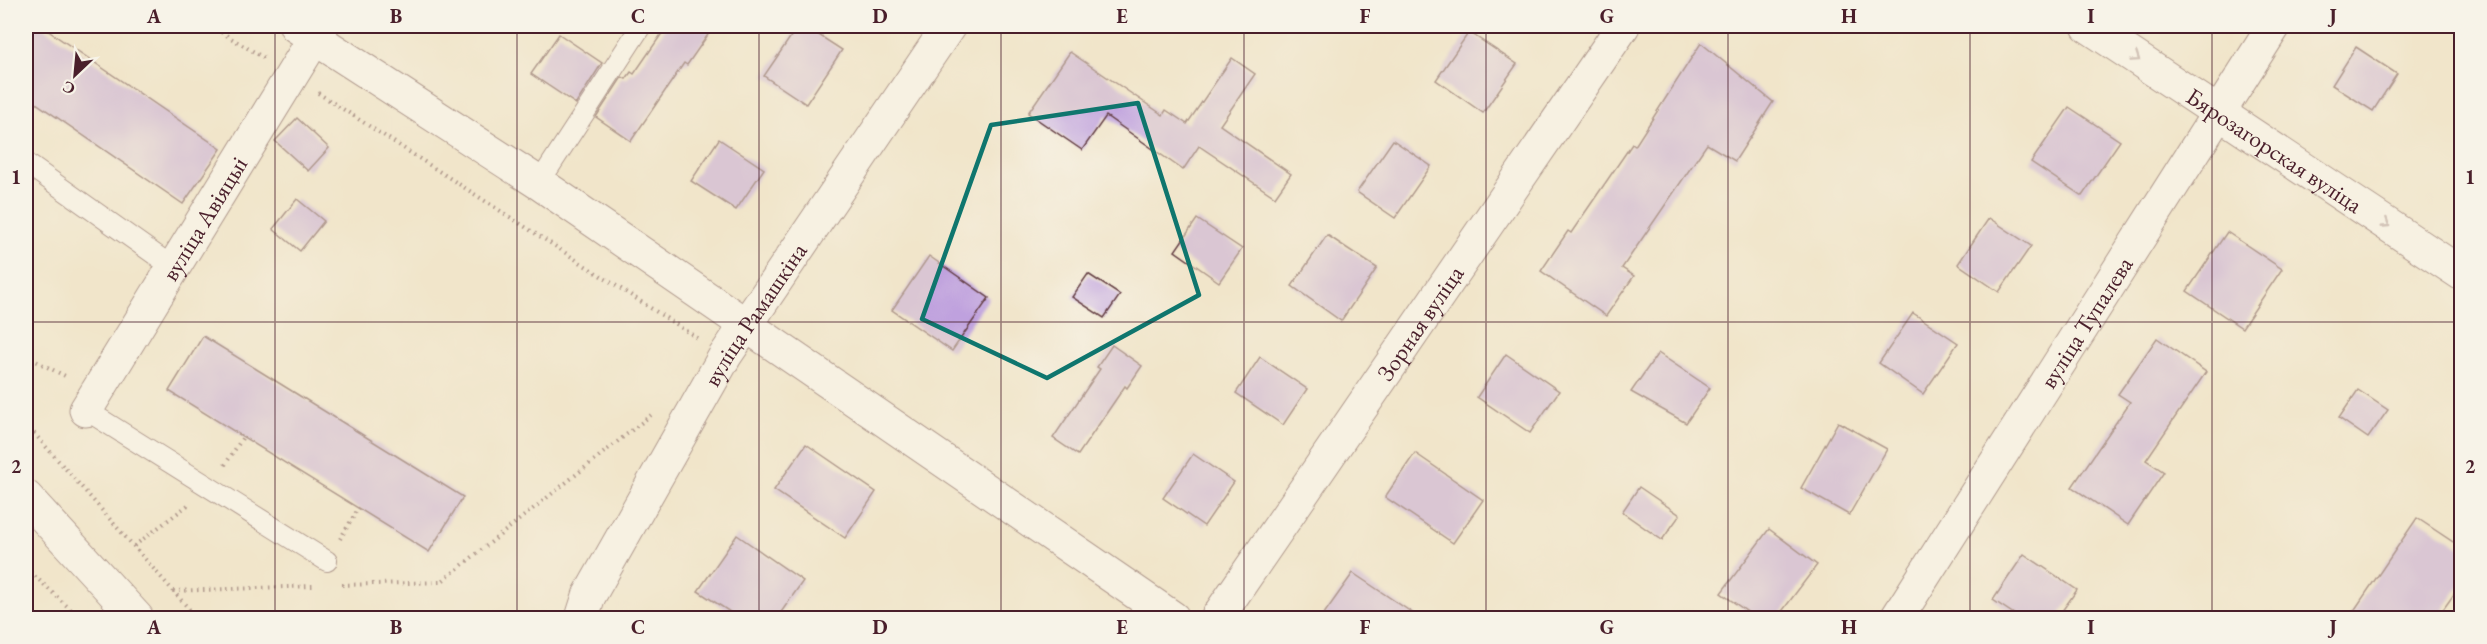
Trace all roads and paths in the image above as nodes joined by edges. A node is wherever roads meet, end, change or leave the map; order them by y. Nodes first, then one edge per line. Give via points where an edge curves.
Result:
1 (211, 26) edge
2 (641, 26) edge
3 (949, 26) edge
4 (1623, 26) edge
5 (2088, 26) edge
6 (2274, 26) edge
7 (310, 29) edge
8 (291, 75) junction
9 (2217, 112) junction
10 (26, 163) edge
11 (539, 183) junction
12 (174, 268) junction
13 (2462, 274) edge
14 (747, 325) junction
15 (26, 356) edge
16 (725, 356) junction
17 (92, 402) junction
18 (652, 414) dead end
19 (26, 424) edge
20 (211, 489) junction
21 (26, 497) edge
22 (134, 546) junction
23 (327, 561) dead end
24 (26, 568) edge
25 (323, 585) dead end
26 (335, 585) dead end
27 (172, 591) junction
28 (80, 618) edge
29 (137, 618) edge
30 (197, 618) edge
31 (582, 618) edge
32 (1173, 618) edge
33 (1218, 618) edge
34 (1897, 618) edge

1 - 8 path
2 - 11 lane
3 - 14 street, вуліца Рамашкіна
4 - 33 street, Зорная вуліца
5 -> 9 street, Бярозагорская вуліца
6 - 9 street, вуліца Тупалева
7 - 8 street, вуліца Авіяцыі
7 - 11 street
8 - 12 street, вуліца Авіяцыі
8 - 16 path
9 -> 13 street, Бярозагорская вуліца
9 - 34 street, вуліца Тупалева
10 - 12 lane
11 - 14 street
12 - 17 street, вуліца Авіяцыі
14 - 16 street, вуліца Рамашкіна
14 - 32 street
15 - 17 path
16 - 31 street, вуліца Рамашкіна via 590,596
17 - 20 lane
18 - 26 path via 441,582
19 - 22 path
20 - 22 path
20 - 23 lane
21 - 29 street
22 - 27 path
24 - 28 path
25 - 27 path
27 - 30 path

